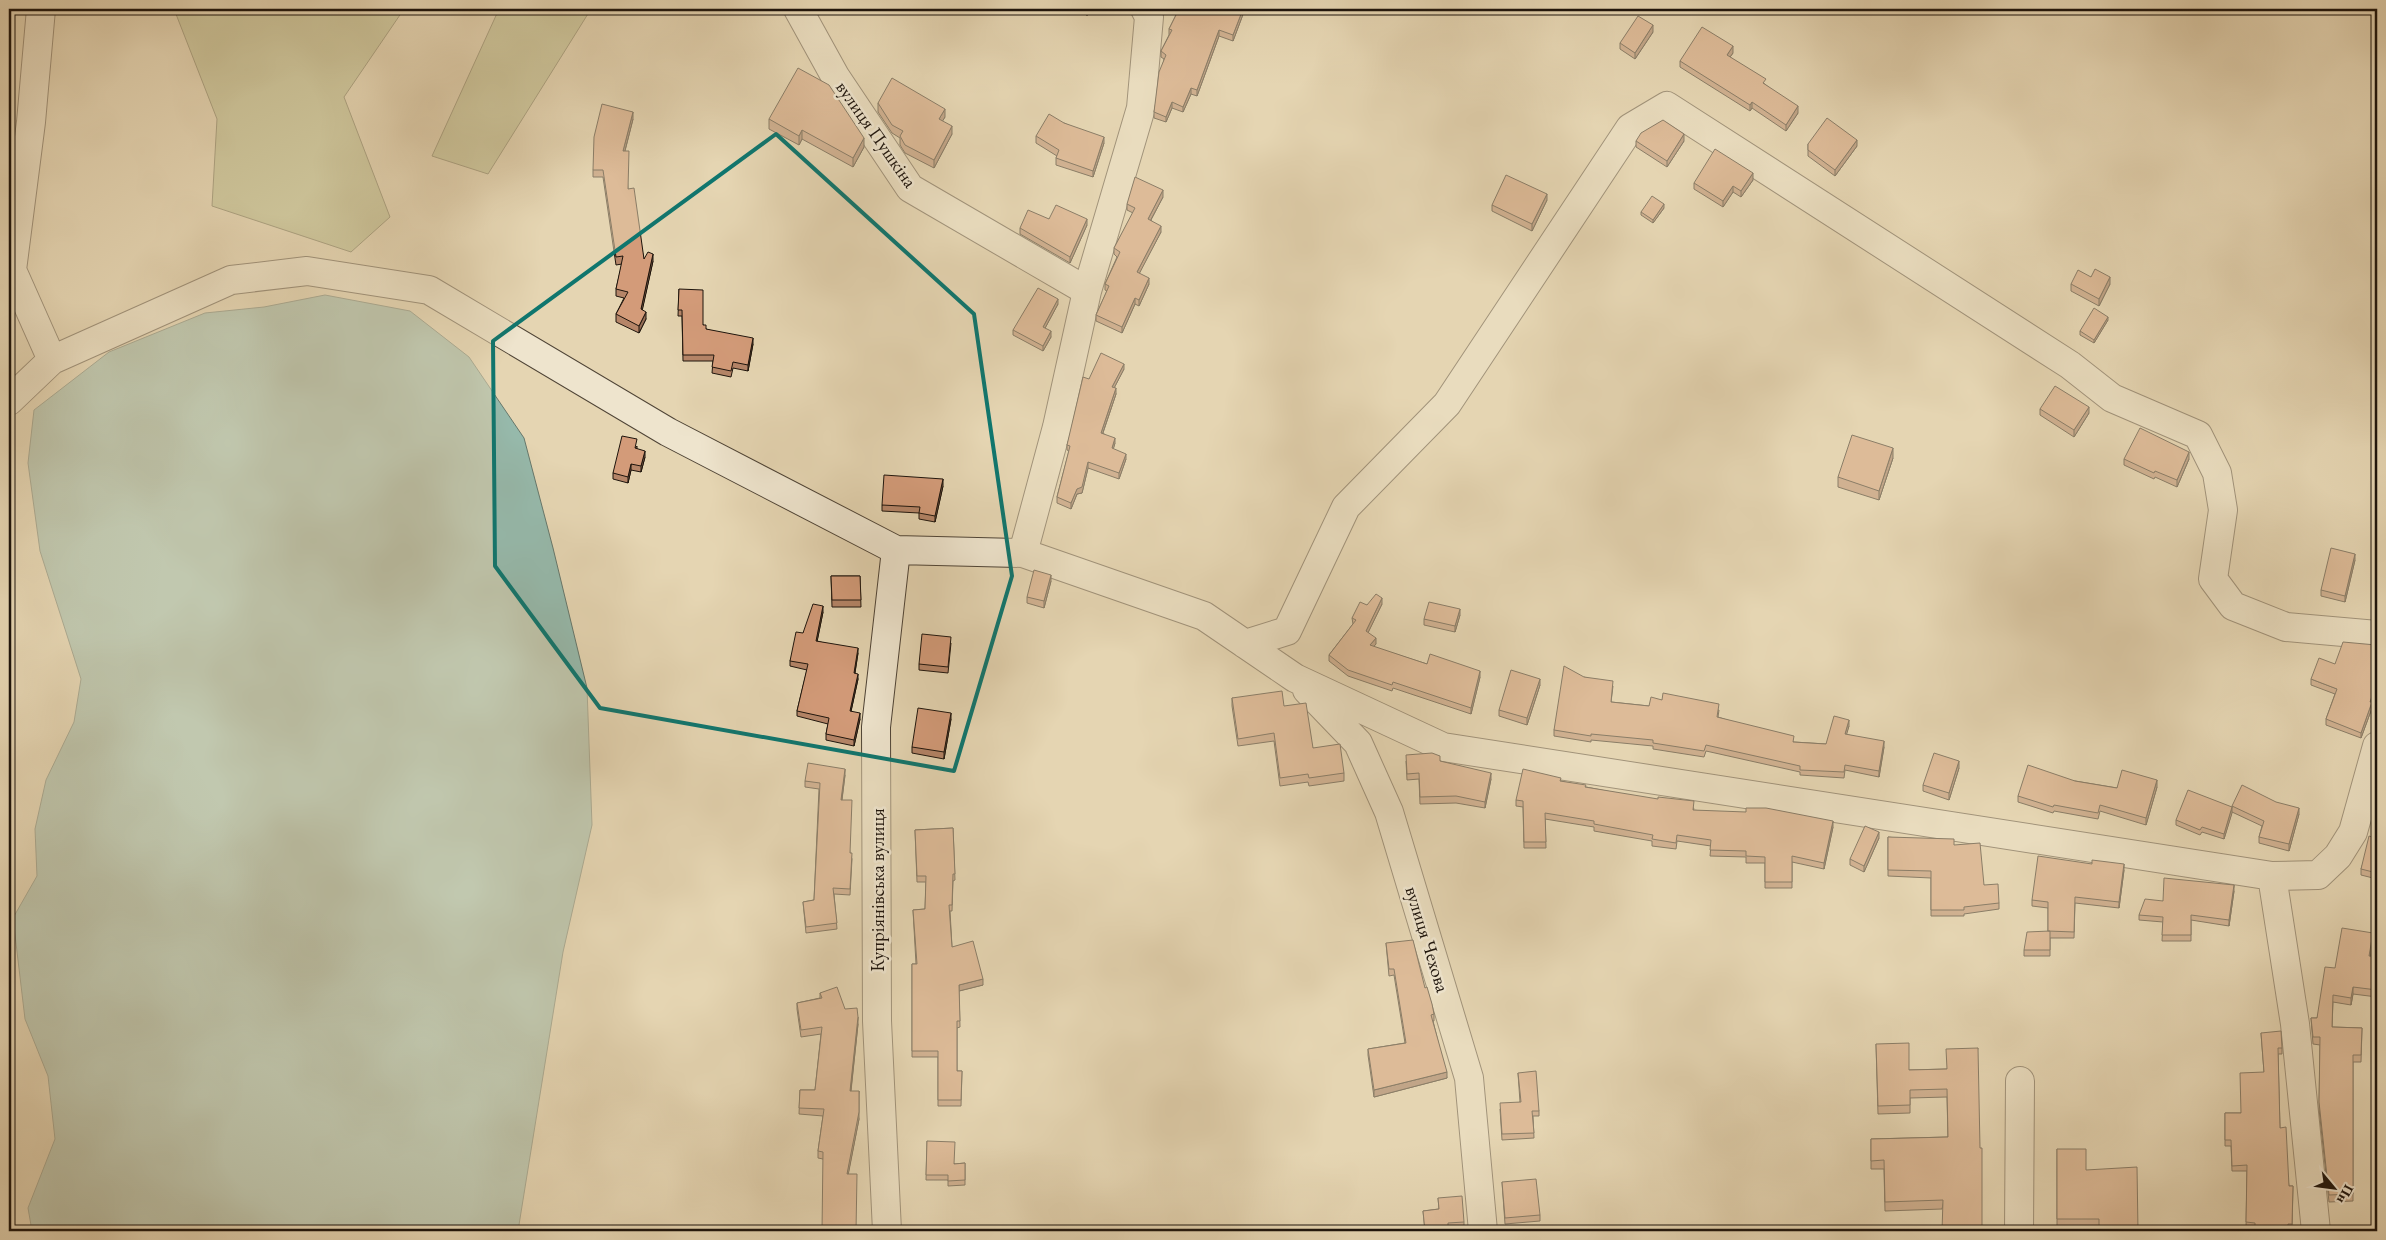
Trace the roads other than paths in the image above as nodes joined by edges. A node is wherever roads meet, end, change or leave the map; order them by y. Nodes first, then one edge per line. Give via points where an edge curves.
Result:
1 (41, 9) edge
2 (798, 9) edge
3 (1145, 9) edge
4 (1087, 291) junction
5 (52, 360) junction
6 (9, 401) edge
7 (896, 550) junction
8 (1023, 553) junction
9 (2377, 635) edge
10 (1245, 644) junction
11 (1295, 678) junction
12 (2377, 746) edge
13 (2272, 876) junction
14 (2020, 1080) dead end
15 (887, 1231) edge
16 (1483, 1231) edge
17 (2019, 1231) edge
18 (2316, 1231) edge

1 - 5 street via 31,122 12,270
2 - 4 street, вулиця Пушкіна via 835,76 910,188
3 - 4 street via 1149,17 1141,108
4 - 8 street via 1057,428
5 - 6 street
5 - 7 street via 231,280 307,271 429,290 668,432
7 - 8 street
7 - 15 street, Купріянівська вулиця via 876,727 877,1021
8 - 10 street via 1204,616
9 - 10 street via 2286,627 2233,606 2213,579 2223,510 2217,473 2198,435 2112,398 2070,365 1667,106 1630,128 1447,404 1346,507 1287,631
10 - 11 street
11 - 13 street via 1444,747
11 - 16 street, вулиця Чехова via 1358,743 1389,812 1469,1078
12 - 13 street via 2353,832 2338,856 2318,875
13 - 18 street via 2294,1024
14 - 17 street

